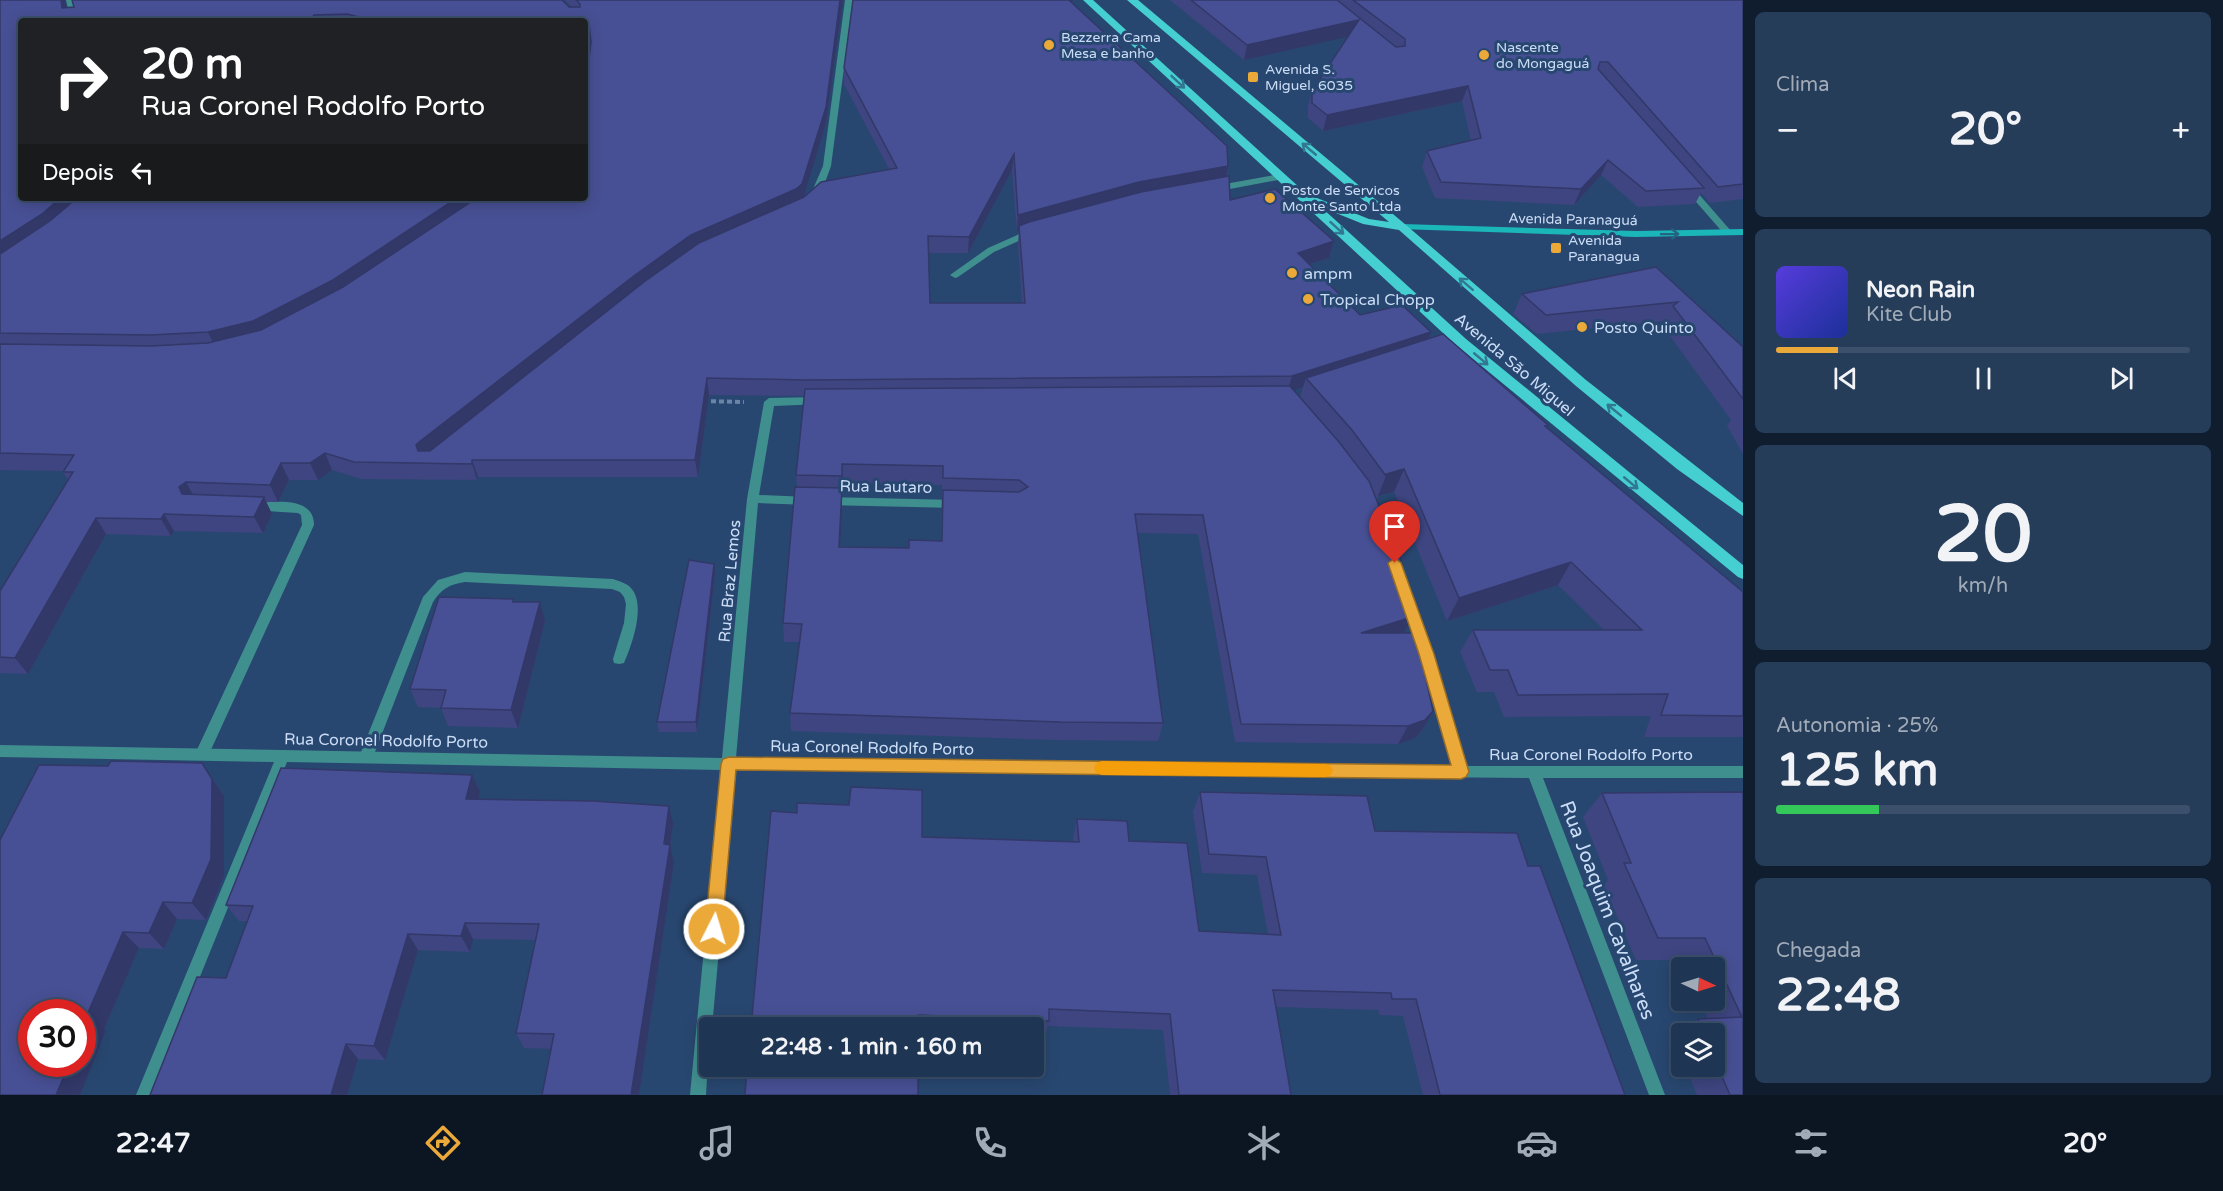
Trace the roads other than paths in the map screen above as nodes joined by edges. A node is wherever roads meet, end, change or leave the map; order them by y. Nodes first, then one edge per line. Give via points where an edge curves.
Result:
1 (70, 0) edge
2 (849, 0) edge
3 (1088, 0) edge
4 (1132, 0) edge
5 (74, 18) edge
6 (1280, 177) junction
7 (1681, 180) edge
8 (1204, 191) edge
9 (1299, 195) junction
10 (809, 203) edge
11 (1402, 227) junction
12 (1042, 228) edge
13 (1743, 232) edge
14 (1728, 233) junction
15 (955, 275) dead end
16 (825, 401) edge
17 (753, 499) junction
18 (969, 504) edge
19 (241, 506) edge
20 (1743, 511) edge
21 (1743, 573) edge
22 (1402, 583) edge
23 (619, 659) dead end
24 (0, 751) edge
25 (202, 754) junction
26 (283, 756) junction
27 (366, 758) junction
28 (729, 764) junction
29 (1461, 772) junction
30 (1743, 772) edge
31 (1534, 773) junction
32 (144, 1095) edge
33 (698, 1095) edge
34 (1657, 1095) edge

1 - 5 street
2 - 10 street via 827,166 816,196
3 -> 6 main road, Avenida São Miguel
11 -> 4 main road, Avenida São Miguel
6 - 8 street
6 - 9 main road, Avenida São Miguel
7 - 14 street
9 - 11 main road via 1367,222
9 -> 21 main road, Avenida São Miguel via 1456,344
11 -> 14 main road, Avenida Paranaguá
20 -> 11 main road, Avenida São Miguel via 1581,383
12 - 15 street via 991,250
13 - 14 main road, Avenida Paranaguá
16 - 17 street, Rua Braz Lemos via 769,402
17 - 18 street, Rua Lautaro
17 - 28 street, Rua Braz Lemos
19 - 25 street via 305,511 308,525
22 - 29 street
23 - 27 street via 633,610 626,590 613,584 465,577 448,580 436,587 427,600
24 - 25 street, Rua Coronel Rodolfo Porto
25 - 26 street, Rua Coronel Rodolfo Porto
26 - 27 street, Rua Coronel Rodolfo Porto
26 - 32 street
27 - 28 street, Rua Coronel Rodolfo Porto
28 - 29 street, Rua Coronel Rodolfo Porto
28 - 33 street, Rua Braz Lemos
29 - 31 street, Rua Coronel Rodolfo Porto
30 - 31 street, Rua Coronel Rodolfo Porto
31 - 34 street, Rua Joaquim Cavalhares

